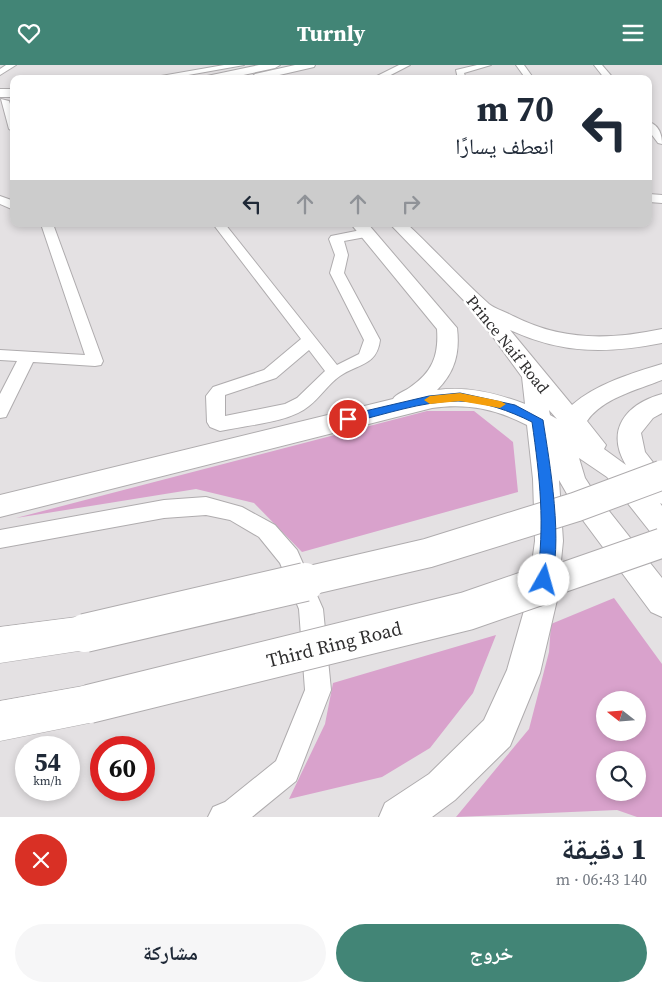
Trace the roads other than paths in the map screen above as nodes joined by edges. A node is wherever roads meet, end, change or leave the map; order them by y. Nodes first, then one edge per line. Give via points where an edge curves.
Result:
1 (12, 65) edge
2 (240, 65) edge
3 (275, 65) edge
4 (310, 65) edge
5 (406, 65) edge
6 (487, 65) edge
7 (598, 65) edge
8 (292, 70) junction
9 (0, 72) edge
10 (174, 75) edge
11 (239, 75) edge
12 (267, 75) edge
13 (284, 75) edge
14 (384, 75) edge
15 (460, 75) edge
16 (607, 75) edge
17 (6, 97) edge
18 (10, 113) edge
19 (652, 129) edge
20 (662, 141) edge
21 (48, 227) edge
22 (221, 227) edge
23 (335, 227) edge
24 (401, 227) edge
25 (362, 228) edge
26 (344, 235) junction
27 (481, 307) junction
28 (662, 336) edge
29 (310, 341) junction
30 (0, 355) edge
31 (27, 357) junction
32 (662, 371) edge
33 (334, 372) junction
34 (533, 376) junction
35 (662, 402) edge
36 (387, 409) junction
37 (0, 412) edge
38 (538, 420) junction
39 (570, 431) junction
40 (662, 475) edge
41 (662, 493) edge
42 (0, 506) edge
43 (662, 526) edge
44 (0, 539) edge
45 (662, 543) edge
46 (662, 602) edge
47 (0, 645) edge
48 (0, 721) edge
49 (223, 817) edge
50 (398, 817) edge

1 - 9 street
2 - 10 street
3 - 11 main road
4 - 8 main road
5 - 14 street
6 - 15 street via 459,72
7 - 16 street
8 - 12 main road
8 - 13 main road
17 - 18 street
19 - 20 street
21 - 31 street via 95,361
22 - 29 street
23 - 26 street
24 - 27 main road, Prince Naif Road
25 - 26 street
25 - 36 main road via 448,328 445,362 434,379 415,397
26 - 33 street via 336,239 342,247 337,273 372,340 372,349 367,357
27 - 28 main road via 544,339 593,346
27 - 34 main road, Prince Naif Road
29 - 33 street
29 - 33 street via 270,375 218,391 215,396 216,421 220,424 290,410
30 - 31 street
31 - 37 street
32 - 39 main road via 589,405
34 - 38 main road
34 - 39 main road, Prince Naif Road
35 - 41 main road via 643,412 629,433 630,448 637,464
36 - 38 main road via 460,397 511,407
36 - 42 main road
38 - 39 main road
38 - 50 main road via 546,479 549,541 542,600 523,673 497,733 442,787
39 - 43 main road via 615,469
39 - 46 main road via 567,458 572,479 595,515
40 - 47 highway, bridge via 576,507 428,553 85,633
44 - 49 street via 164,509 206,506 235,513 267,531 289,557 311,609 318,690 286,771 234,813
45 - 48 highway, Third Ring Road, bridge via 467,611 89,705

